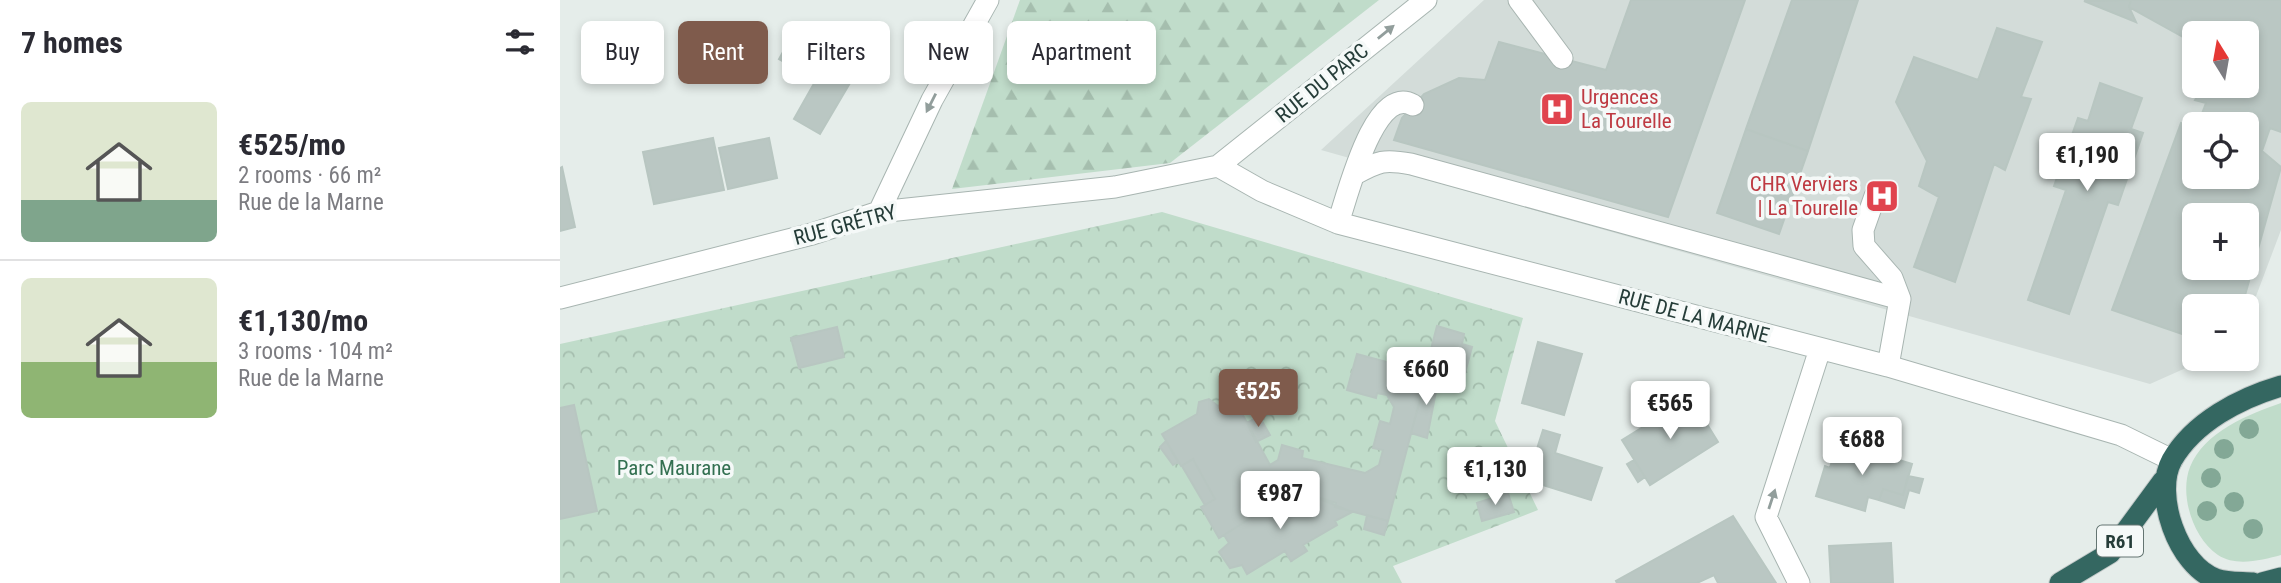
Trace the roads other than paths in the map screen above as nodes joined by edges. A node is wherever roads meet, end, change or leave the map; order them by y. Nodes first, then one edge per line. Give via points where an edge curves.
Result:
1 (988, 0) edge
2 (1426, 0) edge
3 (1519, 0) edge
4 (1562, 58) dead end
5 (1413, 104) dead end
6 (1218, 166) junction
7 (1355, 174) junction
8 (1875, 196) dead end
9 (879, 212) junction
10 (1338, 223) junction
11 (560, 298) edge
12 (1900, 299) junction
13 (1820, 349) junction
14 (1888, 366) junction
15 (2281, 386) edge
16 (2172, 460) junction
17 (2163, 481) junction
18 (2281, 578) edge
19 (2217, 582) edge
20 (1799, 583) edge
21 (2060, 583) edge
22 (2253, 583) edge
23 (2262, 583) edge

1 -> 9 street via 932,100
6 -> 2 street, RUE DU PARC
3 - 4 street
5 - 7 street via 1402,102 1381,115
6 - 9 street, RUE GRÉTRY via 1115,187
6 - 10 street, RUE DE LA MARNE via 1262,191
7 - 10 street
7 - 12 street via 1374,162 1411,164
8 - 12 street via 1863,230 1864,246 1892,278
9 - 11 street, RUE GRÉTRY via 812,234
10 - 13 street, RUE DE LA MARNE
12 - 14 street
13 - 14 street, RUE DE LA MARNE
20 -> 13 street via 1766,517
14 - 16 street, RUE DE LA MARNE via 2120,435
15 - 16 highway, R61 via 2200,427
16 - 17 highway, R61
17 - 19 highway, R61 via 2164,500 2178,539 2195,564
17 - 21 highway, R61 via 2110,553
18 - 23 highway
19 - 22 highway, R61

